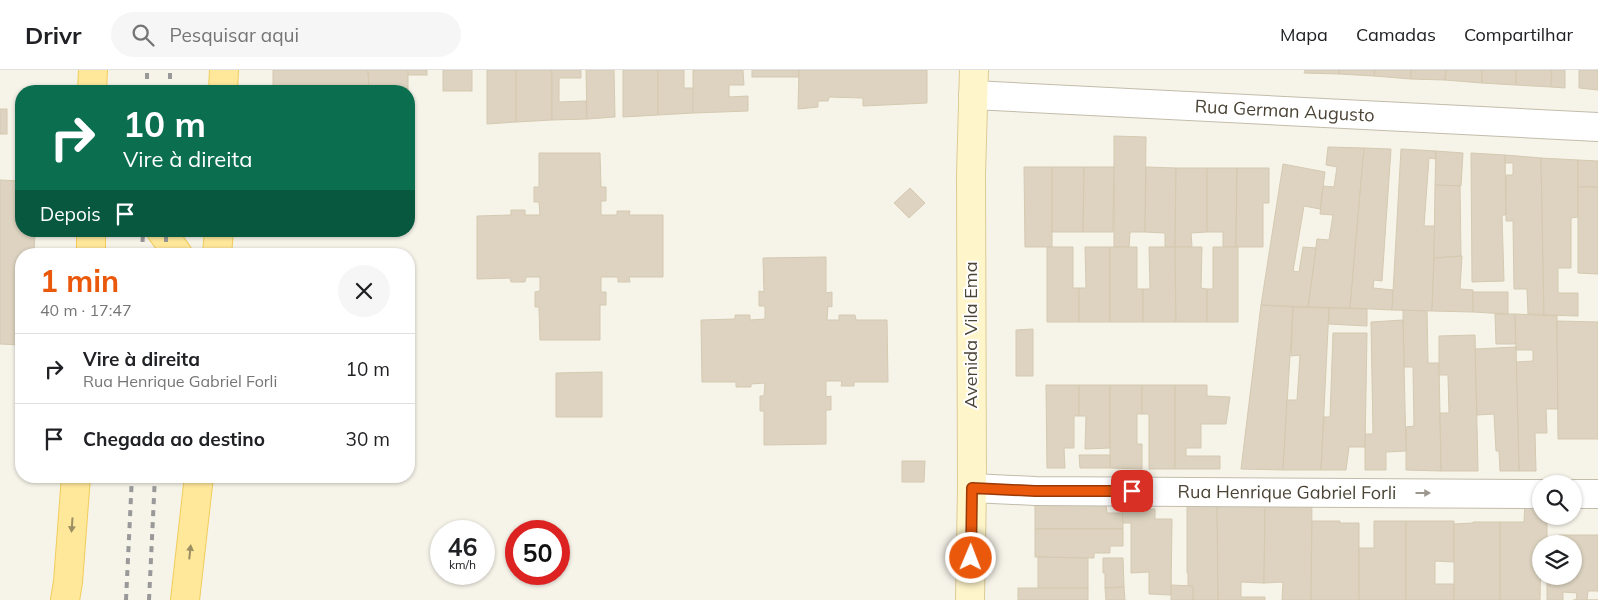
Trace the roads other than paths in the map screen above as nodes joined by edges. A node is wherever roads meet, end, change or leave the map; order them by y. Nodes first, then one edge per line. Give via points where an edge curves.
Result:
1 (93, 70) edge
2 (224, 70) edge
3 (974, 83) edge
4 (92, 85) edge
5 (223, 85) edge
6 (1598, 127) edge
7 (165, 237) edge
8 (174, 248) edge
9 (75, 483) edge
10 (197, 483) edge
11 (972, 488) junction
12 (1532, 494) edge
13 (1582, 494) edge
14 (1598, 494) edge
15 (66, 600) edge
16 (185, 600) edge
17 (970, 600) edge

1 - 4 main road
2 - 5 main road
3 - 6 street, Rua German Augusto
3 - 11 main road, Avenida Vila Ema via 971,175
7 - 8 main road
9 -> 15 main road
16 -> 10 main road
11 -> 12 street, Rua Henrique Gabriel Forli
11 - 17 main road, Avenida Vila Ema
13 - 14 street

